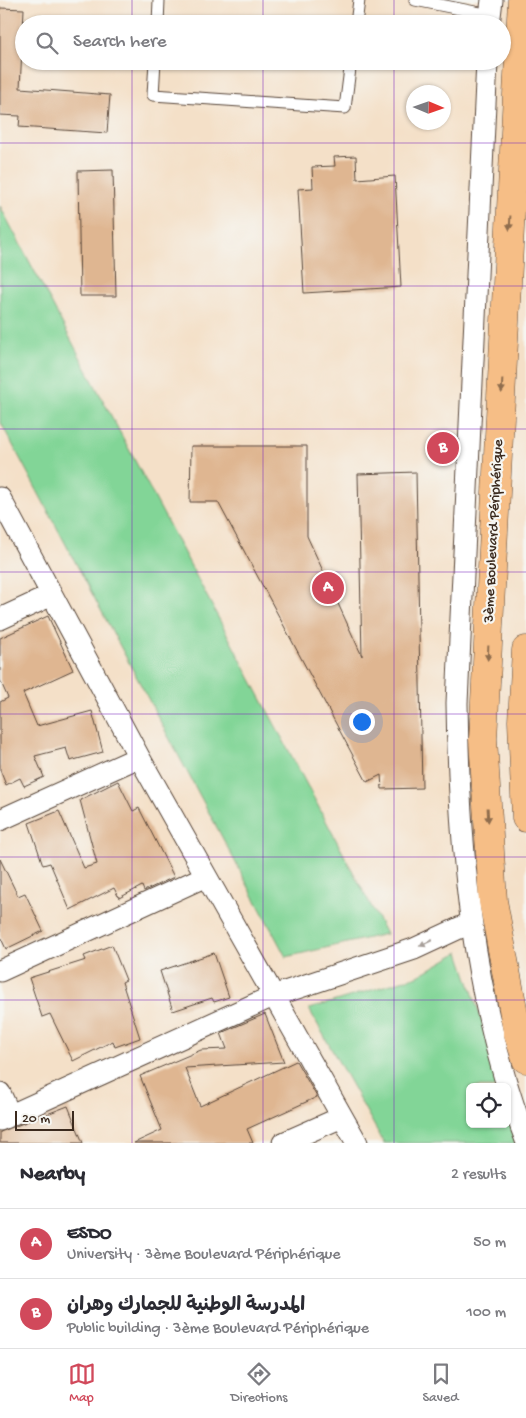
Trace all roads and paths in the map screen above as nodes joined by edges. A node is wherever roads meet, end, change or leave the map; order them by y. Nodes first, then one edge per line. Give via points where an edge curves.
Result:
1 (160, 0) edge
2 (358, 0) edge
3 (415, 0) edge
4 (522, 0) edge
5 (491, 13) edge
6 (159, 15) edge
7 (357, 15) edge
8 (154, 70) edge
9 (350, 70) edge
10 (488, 70) edge
11 (0, 498) edge
12 (52, 595) junction
13 (0, 619) edge
14 (526, 650) edge
15 (139, 757) junction
16 (526, 818) edge
17 (0, 820) edge
18 (206, 876) junction
19 (470, 923) junction
20 (0, 972) edge
21 (273, 996) junction
22 (526, 1058) edge
23 (0, 1093) edge
24 (5, 1117) edge
25 (342, 1117) junction
26 (526, 1140) edge
27 (283, 1143) edge
28 (356, 1143) edge

1 - 6 lane
2 - 7 lane
3 - 5 lane
4 -> 22 highway, 3ème Boulevard Périphérique via 484,739 493,901 517,1030
8 - 9 lane via 153,95 345,108
10 - 19 street via 457,703 461,838
11 - 12 street
12 - 13 street
12 - 15 street
14 - 16 highway via 522,721
15 - 17 street
15 - 18 street
18 - 20 street
18 - 21 street
19 -> 21 street via 414,949
19 - 26 street via 496,1048
21 - 24 street
21 - 25 street
23 - 24 street
25 - 27 street
25 - 28 street

